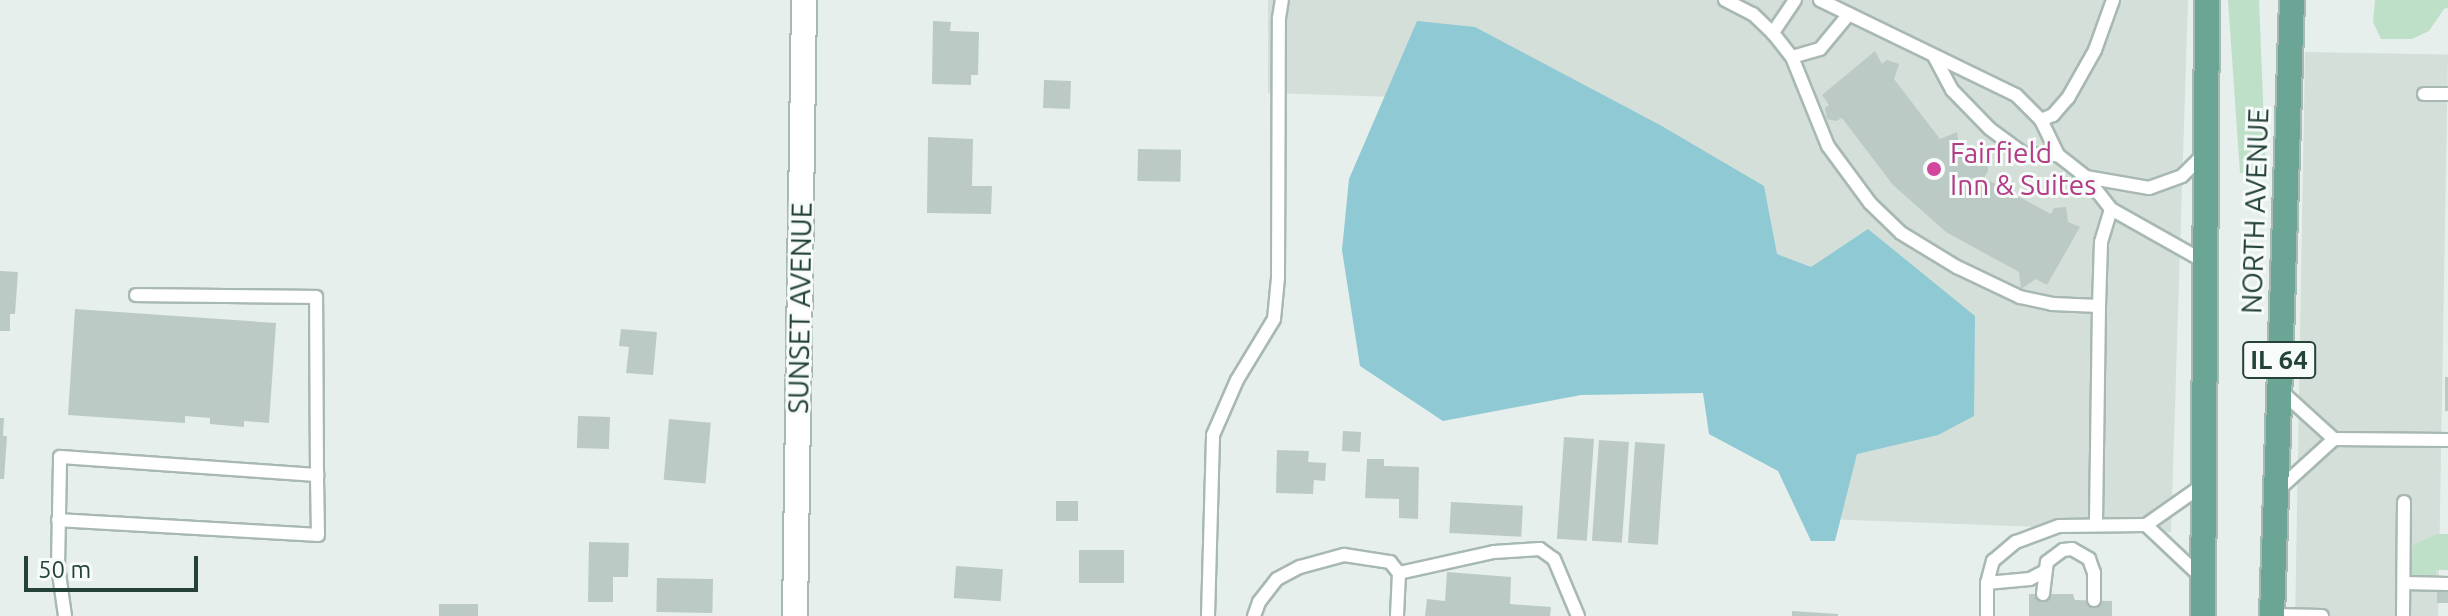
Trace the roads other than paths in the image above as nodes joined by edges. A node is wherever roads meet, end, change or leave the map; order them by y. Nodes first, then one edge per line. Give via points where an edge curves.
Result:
1 (804, 0) edge
2 (1282, 0) edge
3 (1725, 0) edge
4 (1795, 0) edge
5 (1820, 0) edge
6 (2113, 0) edge
7 (2207, 0) edge
8 (2292, 0) edge
9 (1849, 14) junction
10 (1773, 33) junction
11 (1792, 57) junction
12 (1935, 58) junction
13 (2424, 94) dead end
14 (2448, 94) edge
15 (2041, 120) junction
16 (2208, 150) junction
17 (2058, 155) junction
18 (2086, 177) junction
19 (2111, 209) junction
20 (2207, 264) junction
21 (136, 295) dead end
22 (2099, 306) junction
23 (2278, 389) junction
24 (2334, 439) junction
25 (2448, 440) edge
26 (317, 475) junction
27 (2204, 484) junction
28 (2275, 493) junction
29 (2404, 502) dead end
30 (58, 520) junction
31 (2096, 524) junction
32 (2146, 525) junction
33 (2043, 572) junction
34 (1399, 573) junction
35 (2204, 579) junction
36 (1987, 583) junction
37 (2404, 583) junction
38 (2448, 584) edge
39 (2043, 594) dead end
40 (2094, 600) dead end
41 (65, 616) edge
42 (795, 616) edge
43 (1208, 616) edge
44 (1254, 616) edge
45 (1397, 616) edge
46 (1578, 616) edge
47 (1987, 616) edge
48 (2203, 616) edge
49 (2272, 616) edge
50 (2322, 616) edge
51 (2403, 616) edge

1 - 42 street, SUNSET AVENUE
2 - 43 lane via 1274,319 1237,380 1213,435
3 - 10 lane via 1753,14
4 - 10 lane
5 - 9 lane
6 - 15 lane via 2095,50 2068,98
7 - 16 main road, NORTH AVENUE / IL 64
8 - 23 main road, NORTH AVENUE / IL 64
9 - 11 lane via 1820,49
9 - 12 lane
10 - 11 lane
11 - 22 lane via 1828,146 1870,203 1901,233 2020,297
12 - 15 lane via 2016,95
12 - 17 lane via 1952,90 1990,129 2024,154
13 - 14 lane
15 - 17 lane
16 - 18 lane via 2182,176 2149,188
16 - 20 main road, NORTH AVENUE / IL 64
17 - 18 lane
18 - 19 lane
19 - 20 lane
19 - 22 lane via 2101,242
20 - 27 main road, NORTH AVENUE / IL 64
21 - 26 lane via 316,297
22 - 31 lane
23 - 24 lane
23 - 28 main road, NORTH AVENUE / IL 64
24 - 25 lane
24 - 28 lane
26 - 30 lane via 318,535
26 - 30 lane via 60,457
27 - 32 lane
27 - 35 main road, NORTH AVENUE / IL 64
28 - 49 main road, NORTH AVENUE / IL 64
29 - 37 lane
30 - 41 lane
31 - 32 lane
31 - 36 lane via 2059,526 2016,542 1993,561
32 - 35 lane
33 - 36 lane via 2030,579
33 - 39 lane
33 - 40 lane via 2063,550 2080,552 2094,573
34 - 44 lane via 1390,562 1344,555 1300,567 1277,579
34 - 45 lane
34 - 46 lane via 1494,552 1540,549 1554,559
35 - 48 main road, NORTH AVENUE / IL 64
36 - 47 lane
37 - 38 lane
37 - 51 lane
49 - 50 lane

